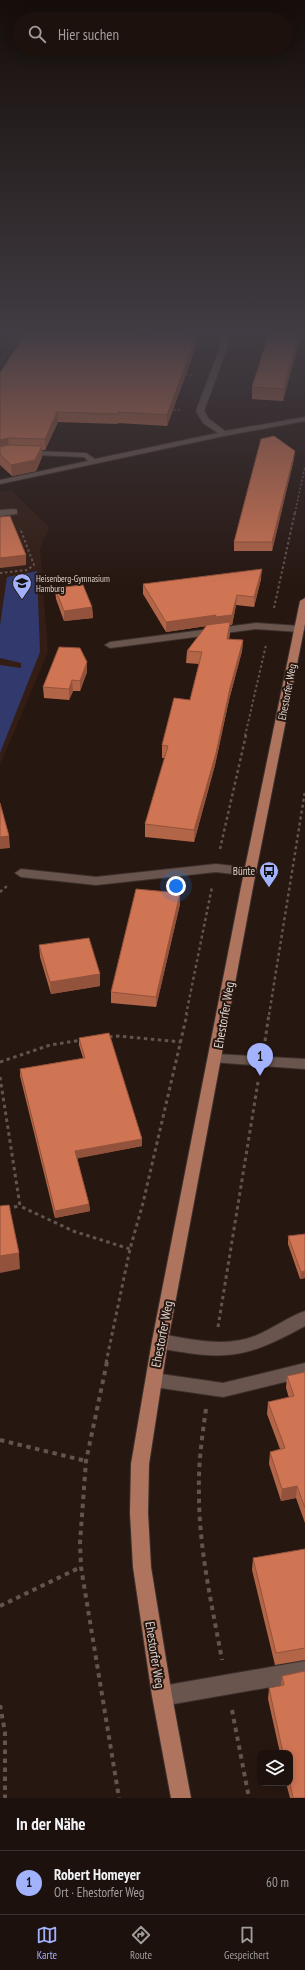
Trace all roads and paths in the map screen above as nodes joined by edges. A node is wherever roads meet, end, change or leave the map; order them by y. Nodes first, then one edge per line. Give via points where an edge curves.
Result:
1 (203, 418) edge
2 (305, 419) edge
3 (224, 434) junction
4 (0, 454) edge
5 (94, 462) junction
6 (305, 466) edge
7 (0, 482) edge
8 (14, 512) joint
9 (0, 513) edge
10 (26, 544) junction
11 (19, 545) edge
12 (33, 561) junction
13 (25, 562) edge
14 (0, 573) edge
15 (305, 601) edge
16 (273, 614) dead end
17 (300, 629) junction
18 (267, 640) dead end
19 (110, 645) dead end
20 (305, 791) edge
21 (220, 852) dead end
22 (251, 872) junction
23 (21, 873) dead end
24 (214, 879) dead end
25 (103, 1038) edge
26 (89, 1040) edge
27 (181, 1042) junction
28 (216, 1059) junction
29 (0, 1062) edge
30 (262, 1063) junction
31 (305, 1064) edge
32 (0, 1077) edge
33 (20, 1206) junction
34 (0, 1209) edge
35 (130, 1249) junction
36 (305, 1318) edge
37 (160, 1342) junction
38 (214, 1349) junction
39 (305, 1370) edge
40 (154, 1380) junction
41 (209, 1387) junction
42 (0, 1440) edge
43 (86, 1461) junction
44 (81, 1567) junction
45 (0, 1606) edge
46 (305, 1671) edge
47 (228, 1686) junction
48 (162, 1696) junction
49 (0, 1705) edge
50 (5, 1798) edge
51 (119, 1798) edge
52 (181, 1798) edge
53 (249, 1798) edge

1 - 3 street
2 - 3 street
3 - 5 street
4 - 5 street via 9,452 86,455
5 - 7 street
6 - 16 path
8 - 9 street
8 - 10 path
10 - 11 path
10 - 12 path
12 - 13 path
12 - 14 path via 31,569
15 - 17 main road, Ehestorfer Weg
17 - 19 street via 256,626
17 - 22 main road, Ehestorfer Weg
18 - 21 path
20 - 30 path
22 - 23 street via 216,868 96,881
22 - 28 main road, Ehestorfer Weg
24 - 27 path
25 - 27 path via 118,1036
26 - 29 path via 50,1045
27 - 35 path
28 - 30 street
28 - 37 main road, Ehestorfer Weg
30 - 31 street
30 - 38 path
32 - 33 path
33 - 34 path
33 - 35 path via 73,1231
35 - 43 path
36 - 38 street via 260,1342 245,1347
37 - 38 street
37 - 40 main road, Ehestorfer Weg
39 - 41 street via 223,1390
40 - 41 street
40 - 48 main road, Ehestorfer Weg via 140,1464 139,1513 142,1567
41 - 47 path via 200,1449 199,1506 208,1589
42 - 43 path
43 - 44 path via 80,1543
44 - 45 path
44 - 51 path
46 - 47 street
47 - 48 street
47 - 53 path
48 - 52 main road, Ehestorfer Weg
49 - 50 path via 5,1732

